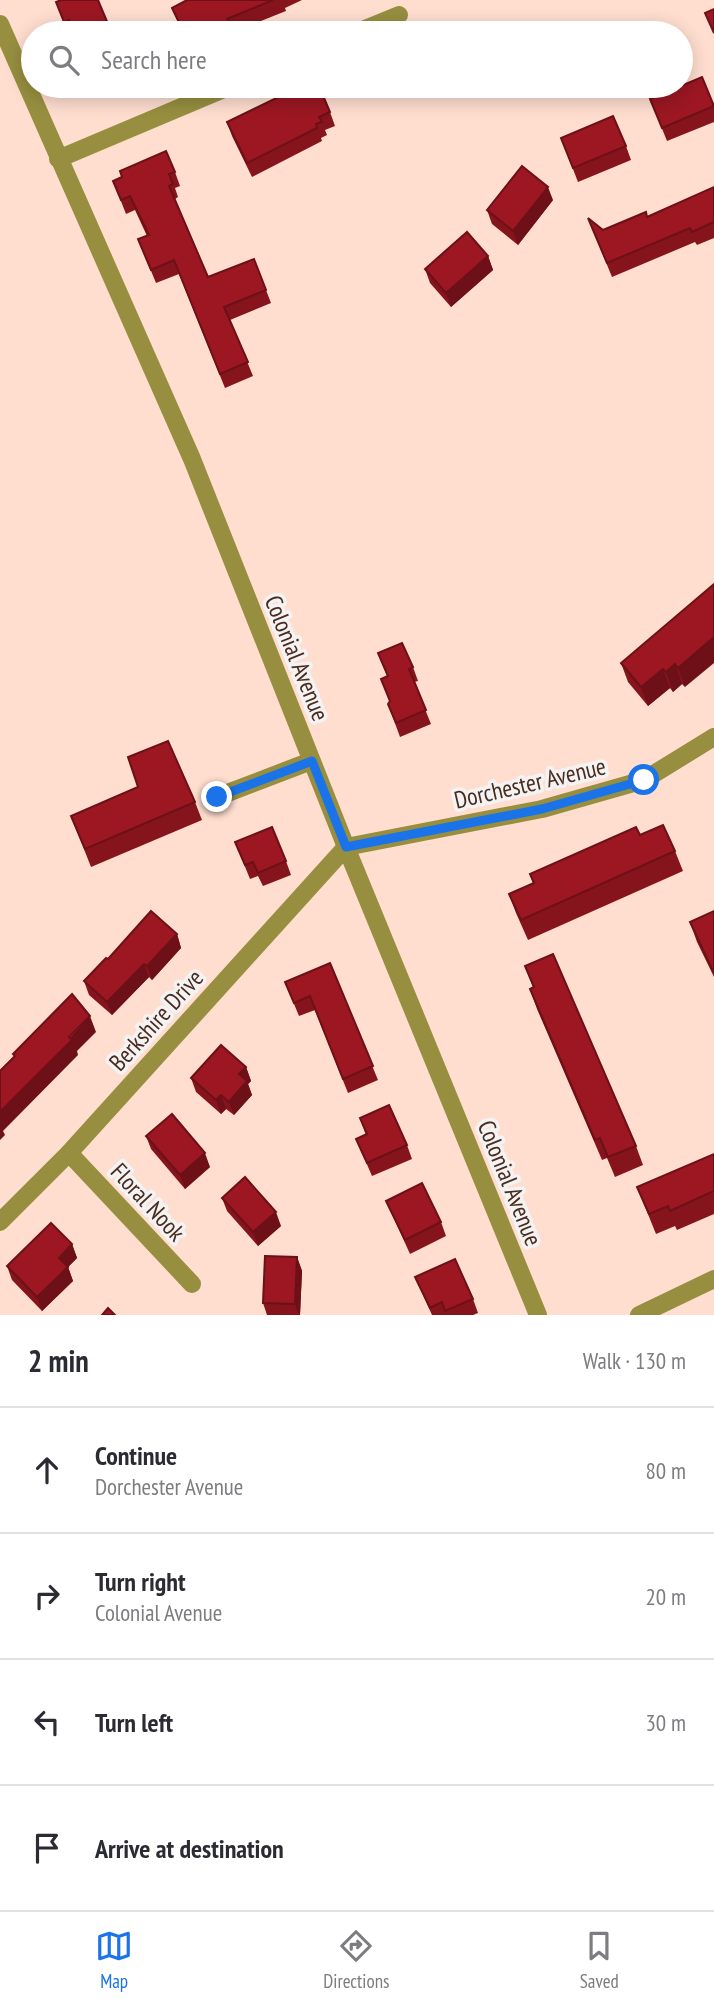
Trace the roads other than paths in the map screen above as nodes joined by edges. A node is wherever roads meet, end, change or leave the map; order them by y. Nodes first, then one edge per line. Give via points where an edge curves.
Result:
1 (399, 15) dead end
2 (384, 21) edge
3 (0, 24) edge
4 (21, 73) edge
5 (32, 98) edge
6 (203, 98) edge
7 (58, 159) junction
8 (714, 737) edge
9 (312, 761) junction
10 (217, 797) dead end
11 (346, 847) junction
12 (69, 1153) junction
13 (0, 1222) edge
14 (714, 1279) edge
15 (192, 1284) dead end
16 (538, 1315) edge
17 (639, 1315) edge

1 - 2 street
3 - 4 street, Colonial Avenue
5 - 7 street, Colonial Avenue
6 - 7 street
7 - 9 street, Colonial Avenue via 191,459
8 - 11 street, Dorchester Avenue via 644,780 542,809
9 - 10 street
9 - 11 street, Colonial Avenue
11 - 12 street, Berkshire Drive
11 - 16 street, Colonial Avenue
12 - 13 street, Berkshire Drive
12 - 15 street, Floral Nook
14 - 17 street

